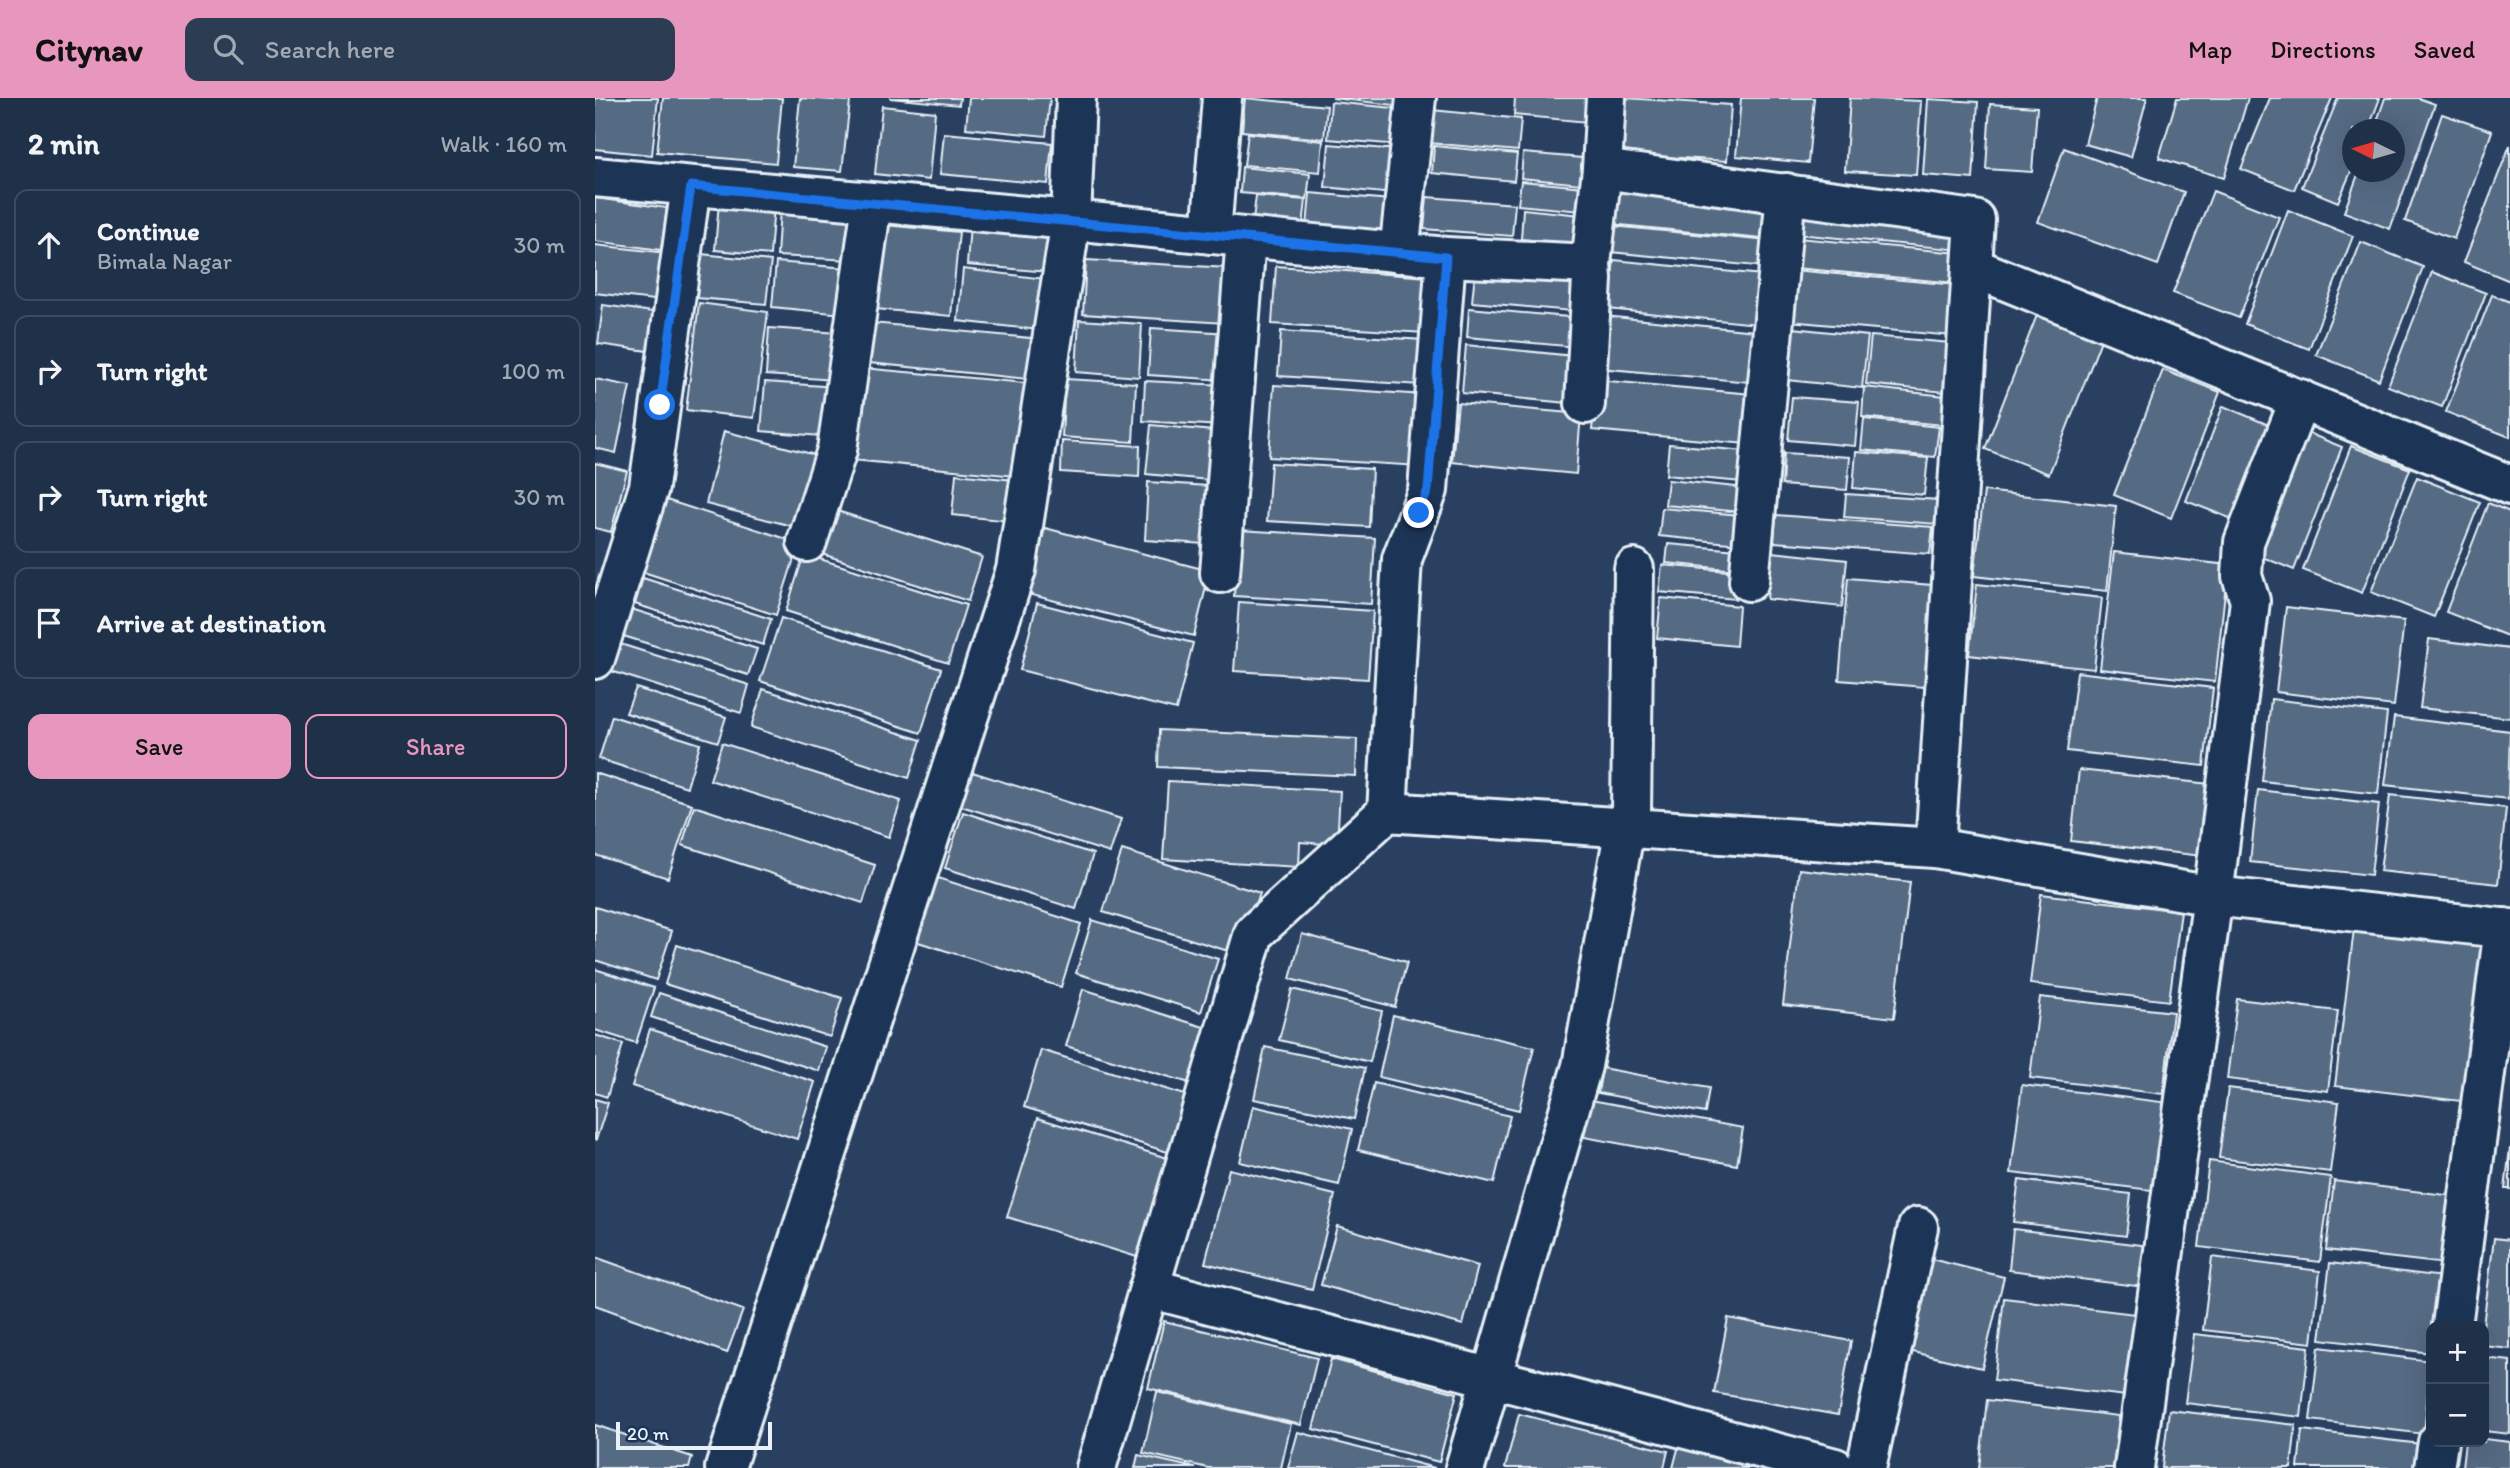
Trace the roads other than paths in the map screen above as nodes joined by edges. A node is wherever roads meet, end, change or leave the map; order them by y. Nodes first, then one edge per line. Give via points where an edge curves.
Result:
1 (1076, 98) edge
2 (1222, 98) edge
3 (1416, 98) edge
4 (1606, 98) edge
5 (1602, 169) junction
6 (595, 177) edge
7 (691, 186) junction
8 (1786, 193) junction
9 (872, 202) junction
10 (1071, 220) junction
11 (1228, 236) junction
12 (1399, 253) junction
13 (1446, 257) junction
14 (1591, 264) junction
15 (1972, 267) junction
16 (2300, 398) junction
17 (1585, 404) dead end
18 (2510, 485) edge
19 (807, 542) dead end
20 (1634, 569) dead end
21 (1220, 573) dead end
22 (1749, 581) dead end
23 (595, 659) edge
24 (1387, 812) junction
25 (1625, 827) junction
26 (1935, 848) junction
27 (2213, 896) junction
28 (2507, 928) edge
29 (1918, 1227) dead end
30 (1149, 1288) junction
31 (2453, 1321) edge
32 (1491, 1378) junction
33 (2437, 1447) edge
34 (725, 1468) edge
35 (1096, 1468) edge
36 (1465, 1468) edge
37 (1835, 1468) edge
38 (1866, 1468) edge
39 (2134, 1468) edge
40 (2434, 1468) edge

1 - 10 street
2 - 11 street
3 - 12 street
4 - 5 street
5 - 8 street
5 - 14 street
6 - 7 street
7 - 9 street
7 - 23 street via 649,487
8 - 15 street via 1975,220
8 - 22 street
9 - 10 street
9 - 19 street via 837,450
10 - 11 street
10 - 34 street via 1016,570
11 - 12 street
11 - 21 street
12 - 13 street
13 - 14 street
13 - 24 street via 1428,490 1402,559
14 - 17 street
15 - 16 street
15 - 26 street
16 - 18 street
16 - 27 street via 2244,542 2242,576 2250,601
20 - 25 street via 1631,814
24 - 25 street
24 - 30 street via 1254,933
25 - 26 street
25 - 32 street via 1582,1066
26 - 27 street
27 - 28 street
27 - 39 street
28 - 31 street
29 - 38 street
30 - 32 street
30 - 35 street
32 - 36 street
32 - 37 street
33 - 40 street

